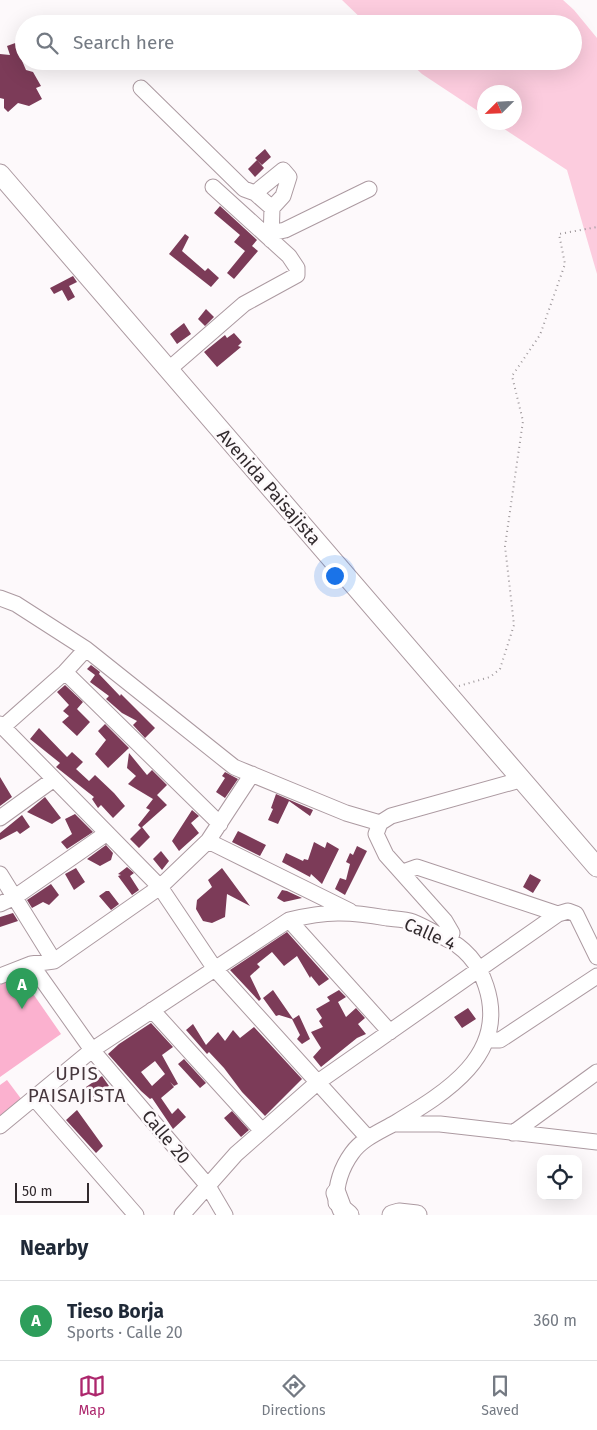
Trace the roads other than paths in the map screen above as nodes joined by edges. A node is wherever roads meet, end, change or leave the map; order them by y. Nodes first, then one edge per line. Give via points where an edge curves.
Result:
1 (141, 88) dead end
2 (0, 174) edge
3 (213, 187) dead end
4 (369, 190) dead end
5 (255, 193) junction
6 (272, 208) junction
7 (271, 240) junction
8 (168, 370) junction
9 (0, 598) edge
10 (86, 649) junction
11 (65, 672) junction
12 (2, 726) edge
13 (252, 774) junction
14 (54, 779) junction
15 (520, 780) junction
16 (0, 818) edge
17 (380, 823) junction
18 (220, 824) junction
19 (108, 833) junction
20 (208, 841) junction
21 (597, 867) edge
22 (403, 872) junction
23 (0, 874) edge
24 (160, 887) junction
25 (15, 897) junction
26 (0, 904) edge
27 (353, 912) junction
28 (558, 914) junction
29 (289, 920) junction
30 (450, 940) junction
31 (597, 957) edge
32 (54, 961) junction
33 (32, 964) junction
34 (215, 969) junction
35 (481, 969) junction
36 (0, 976) edge
37 (597, 976) edge
38 (152, 1010) junction
39 (390, 1032) junction
40 (488, 1040) junction
41 (92, 1050) junction
42 (597, 1072) edge
43 (318, 1082) junction
44 (34, 1098) junction
45 (394, 1124) junction
46 (0, 1126) edge
47 (262, 1131) junction
48 (513, 1133) junction
49 (368, 1138) junction
50 (597, 1142) edge
51 (208, 1186) junction
52 (336, 1194) junction
53 (136, 1215) edge
54 (182, 1215) edge
55 (225, 1215) edge
56 (336, 1215) edge
57 (349, 1215) edge
58 (392, 1215) edge
59 (417, 1215) edge

1 - 5 street via 244,190
2 - 8 main road, Avenida Paisajista
3 - 7 street
4 - 7 street via 276,232
5 - 6 street
5 - 6 street via 283,170 289,177 283,196
6 - 7 street
7 - 8 street via 289,256 297,268 297,275 244,304
8 - 15 main road, Avenida Paisajista
9 - 10 street via 16,604
10 - 11 street
10 - 13 street via 234,767
11 - 12 street
11 - 18 street
12 - 14 street
13 - 17 street via 346,813
13 - 18 street
14 - 16 street
14 - 19 street
15 - 17 street via 390,816
15 - 21 main road, Avenida Paisajista
17 - 22 street via 376,834 386,855
18 - 20 street
19 - 24 street
19 - 25 street
20 - 24 street
20 - 27 street
22 - 28 street via 417,867
22 - 30 street via 445,921 452,933
23 - 25 street
24 - 32 street
24 - 34 street
25 - 26 street
25 - 32 street
27 - 29 street, Calle 4 via 322,912
27 - 30 street, Calle 4 via 411,922
28 - 31 street via 576,914
28 - 35 street
29 - 34 street, Calle 4
29 - 39 street
30 - 35 street, Calle 4
32 - 33 street
33 - 36 street
33 - 41 street, Calle 20
34 - 38 street, Calle 4
34 - 43 street
35 - 39 street
35 - 40 street, Calle 4 via 492,1003
37 - 40 street via 500,1040
38 - 41 street, Calle 4
38 - 47 street
39 - 43 street
40 - 45 street, Calle 4 via 467,1071 442,1094
41 - 44 street, Calle 4
41 - 51 street, Calle 20
42 - 48 street
43 - 47 street
43 - 49 street
44 - 46 street, Calle 4
44 - 53 street
45 - 48 street via 440,1124
45 - 49 street, Calle 4
47 - 51 street
48 - 50 street
49 - 52 street, Calle 4 via 352,1152 341,1170
51 - 54 street
51 - 55 street, Calle 20
52 - 56 street, Calle 4
52 - 57 main road via 342,1210
58 - 59 main road

